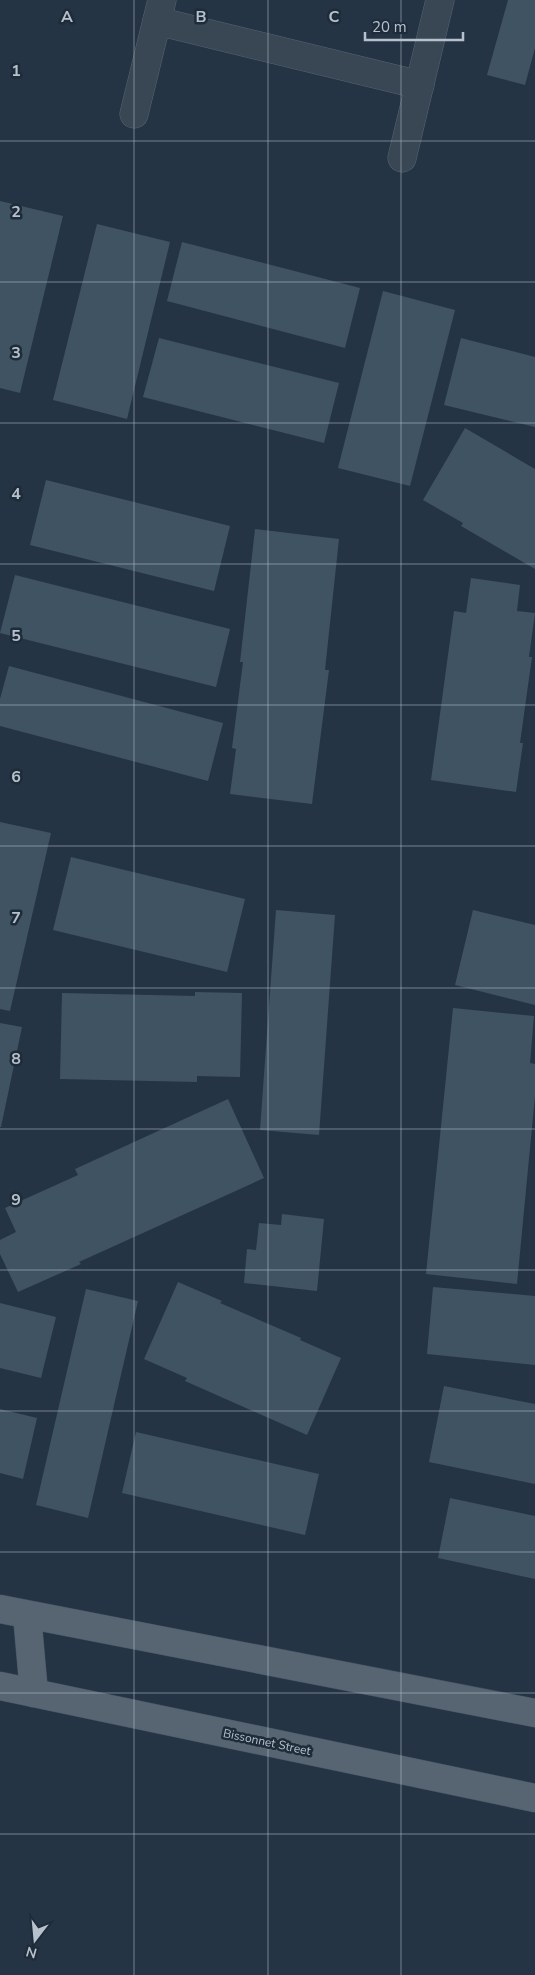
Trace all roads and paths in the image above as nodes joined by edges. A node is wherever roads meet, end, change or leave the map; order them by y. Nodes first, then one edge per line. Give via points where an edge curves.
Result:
1 (440, 0) edge
2 (160, 11) edge
3 (420, 85) junction
4 (134, 114) dead end
5 (402, 158) dead end
6 (0, 1610) edge
7 (26, 1615) junction
8 (0, 1686) edge
9 (34, 1694) junction
10 (535, 1713) edge
11 (534, 1798) edge

1 - 3 lane
2 - 3 lane
2 - 4 lane
3 - 5 lane
6 - 7 main road
7 - 9 main road
7 - 10 main road
8 - 9 main road, Bissonnet Street
9 - 11 main road, Bissonnet Street

